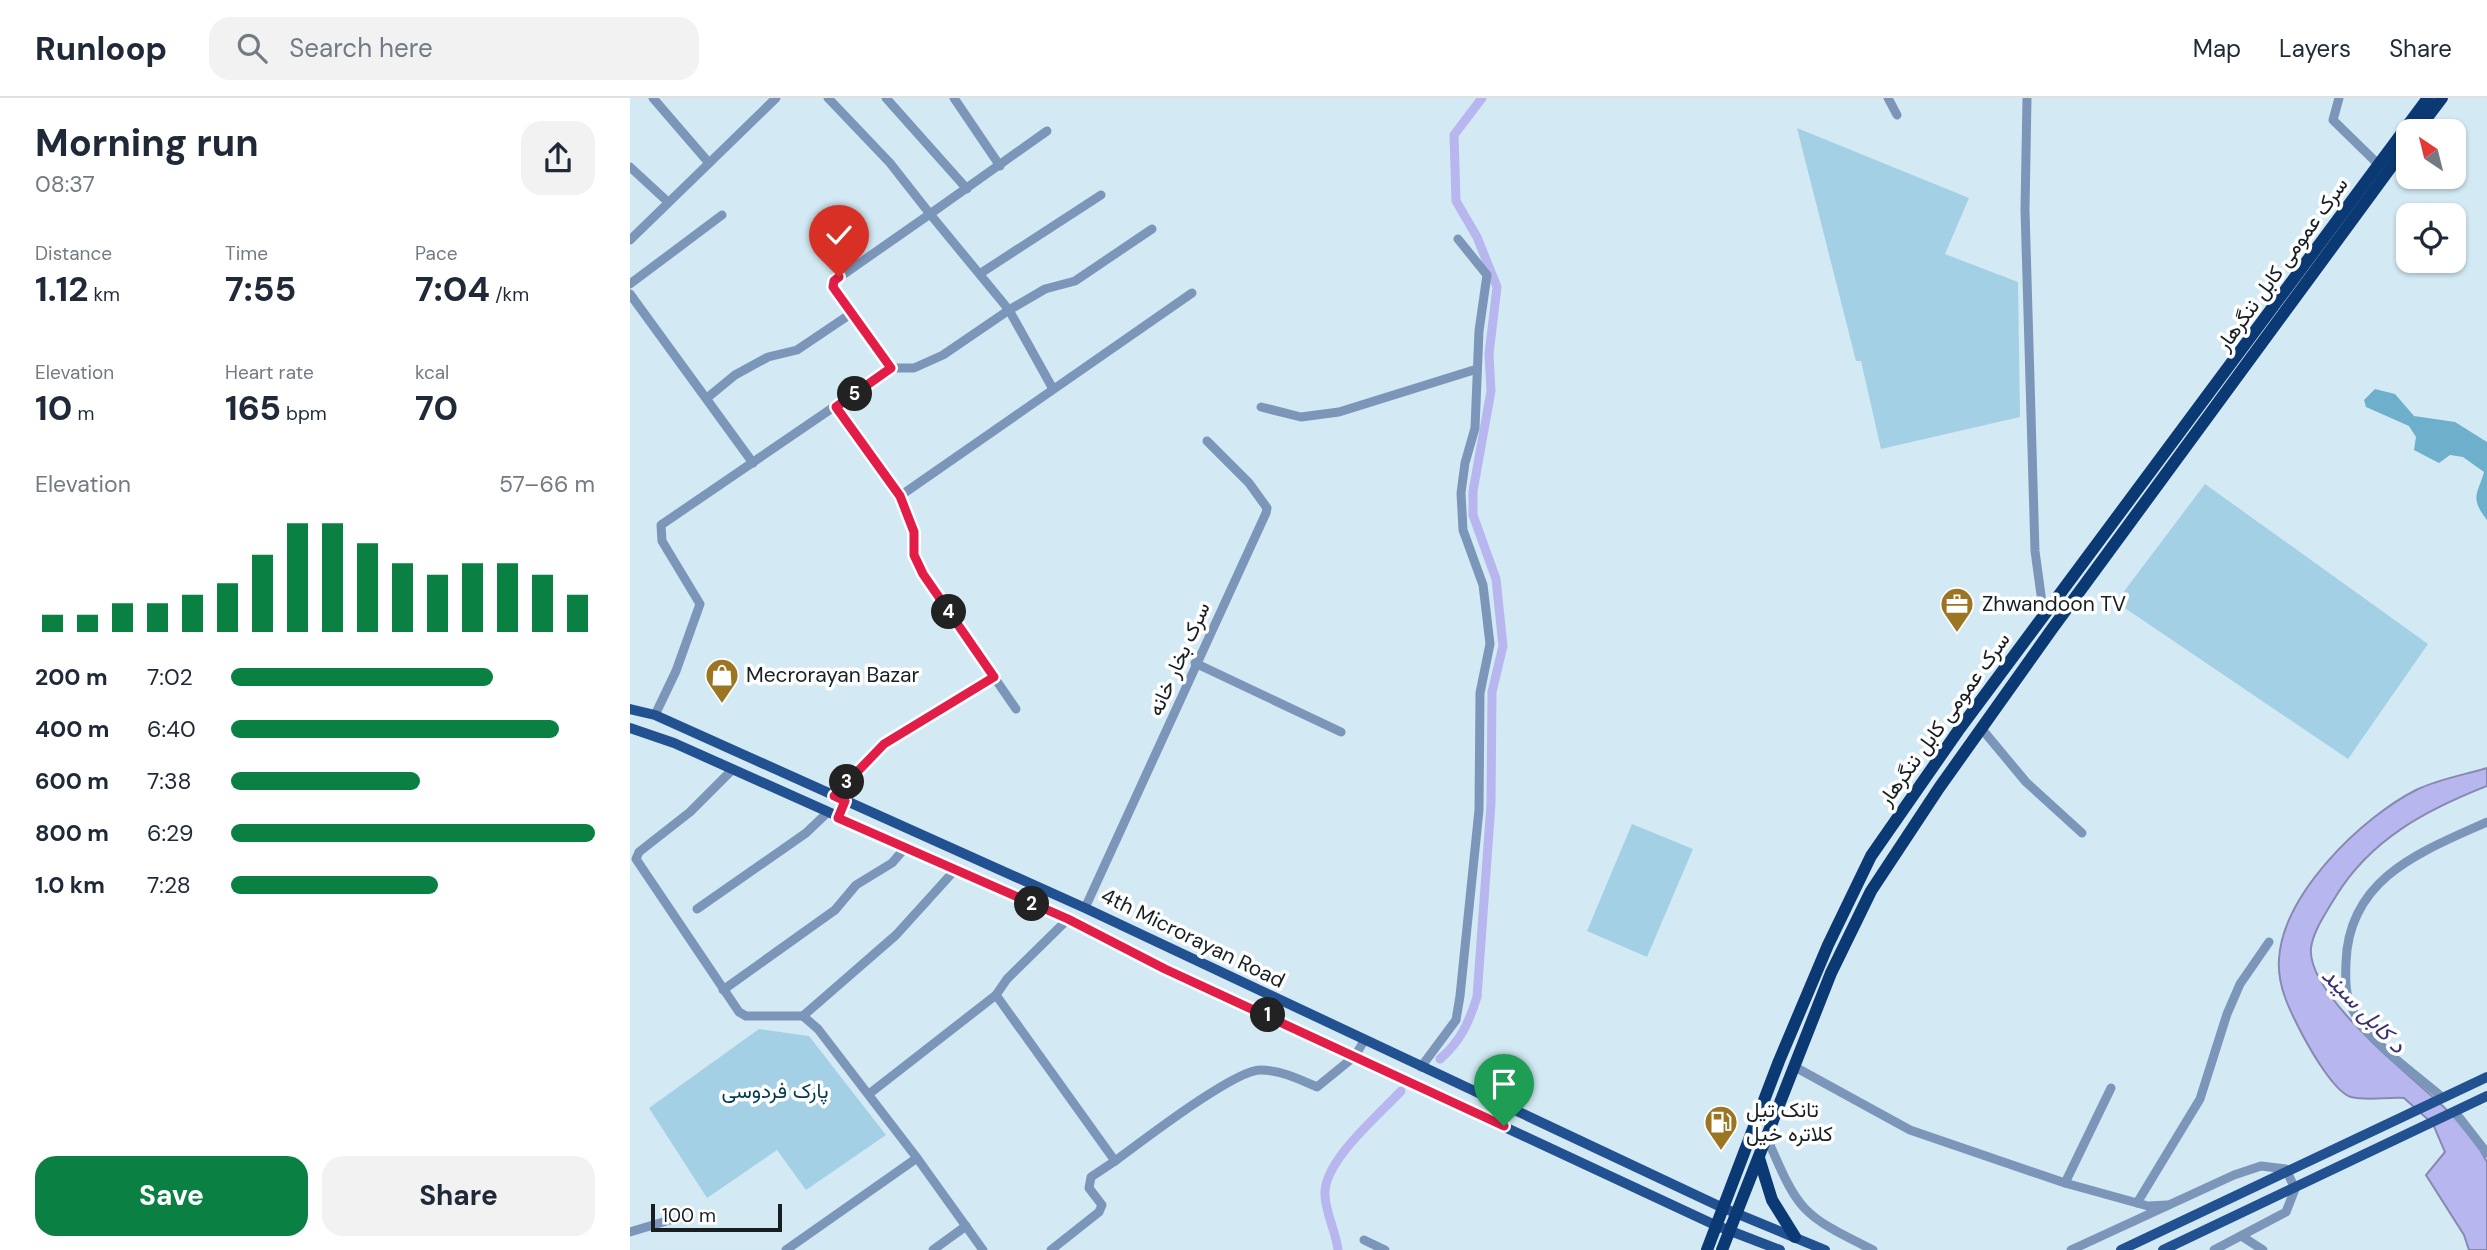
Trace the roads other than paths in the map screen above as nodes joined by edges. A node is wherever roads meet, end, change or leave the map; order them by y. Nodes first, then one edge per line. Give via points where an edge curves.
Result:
1 (653, 98) edge
2 (828, 98) edge
3 (886, 98) edge
4 (954, 98) edge
5 (1888, 98) edge
6 (2027, 98) edge
7 (2339, 98) edge
8 (2428, 98) edge
9 (2442, 98) edge
10 (771, 100) edge
11 (1897, 116) dead end
12 (2426, 119) edge
13 (1047, 131) dead end
14 (2396, 160) edge
15 (709, 163) junction
16 (2379, 165) junction
17 (1000, 166) junction
18 (630, 167) edge
19 (967, 189) junction
20 (1101, 195) dead end
21 (668, 202) junction
22 (930, 214) junction
23 (722, 215) dead end
24 (1152, 229) dead end
25 (1458, 239) dead end
26 (630, 240) edge
27 (981, 273) junction
28 (630, 284) edge
29 (1192, 293) dead end
30 (630, 294) edge
31 (1009, 310) junction
32 (852, 313) junction
33 (891, 368) junction
34 (1477, 369) junction
35 (1053, 389) junction
36 (707, 398) junction
37 (836, 407) junction
38 (1261, 407) dead end
39 (1207, 441) dead end
40 (753, 463) junction
41 (900, 496) junction
42 (2044, 616) junction
43 (2052, 629) junction
44 (1195, 663) junction
45 (994, 677) junction
46 (630, 709) edge
47 (1016, 709) dead end
48 (655, 715) junction
49 (630, 728) edge
50 (1981, 729) junction
51 (1341, 732) dead end
52 (733, 769) junction
53 (840, 799) junction
54 (827, 813) junction
55 (838, 818) junction
56 (2487, 822) edge
57 (2082, 832) dead end
58 (905, 848) junction
59 (954, 871) junction
60 (1085, 908) junction
61 (697, 909) dead end
62 (1068, 919) junction
63 (2269, 942) dead end
64 (723, 990) junction
65 (996, 995) junction
66 (803, 1016) junction
67 (1364, 1041) junction
68 (1355, 1056) junction
69 (1422, 1067) junction
70 (1796, 1067) junction
71 (2487, 1077) edge
72 (2111, 1088) dead end
73 (869, 1094) junction
74 (2487, 1096) edge
75 (2440, 1098) junction
76 (2454, 1113) junction
77 (1767, 1138) junction
78 (2487, 1153) edge
79 (917, 1158) junction
80 (1759, 1158) junction
81 (1115, 1161) junction
82 (2286, 1170) junction
83 (2065, 1183) junction
84 (2295, 1189) junction
85 (2137, 1203) junction
86 (2168, 1205) junction
87 (1721, 1207) junction
88 (1737, 1212) junction
89 (670, 1220) dead end
90 (1715, 1225) junction
91 (966, 1226) junction
92 (1730, 1229) junction
93 (630, 1231) edge
94 (1794, 1237) junction
95 (2243, 1237) junction
96 (1364, 1240) dead end
97 (786, 1250) edge
98 (933, 1250) edge
99 (983, 1250) edge
100 (1051, 1250) edge
101 (1385, 1250) edge
102 (1707, 1250) edge
103 (1722, 1250) edge
104 (1780, 1250) edge
105 (1825, 1250) edge
106 (1872, 1250) edge
107 (2071, 1250) edge
108 (2121, 1250) edge
109 (2163, 1250) edge
110 (2214, 1250) edge
111 (2262, 1250) edge

1 - 15 street
2 - 22 street via 890,163
3 - 19 street
4 - 17 street
5 - 11 street
6 - 42 street via 2025,210 2035,551
7 - 16 street via 2333,120
8 - 16 highway, سرک عمومی کابل ننگرهار
9 - 12 highway
10 - 15 street
13 - 17 street
14 - 43 highway, سرک عمومی کابل ننگرهار
15 - 21 street
16 - 42 highway, سرک عمومی کابل ننگرهار
17 - 19 street
18 - 21 street
19 - 22 street
20 - 27 street
21 - 26 street
22 - 27 street
22 - 32 street via 834,281 833,287
23 - 28 street
24 - 31 street via 1075,281 1045,289
25 - 34 street via 1487,275
27 - 31 street
29 - 35 street
30 - 36 street
31 - 33 street via 943,355 914,368
31 - 35 street
32 - 33 street
32 - 36 street via 797,350 768,357 734,375
33 - 37 street
34 - 38 street via 1339,412 1301,417
34 - 69 street via 1476,421 1465,463 1461,510 1483,585 1490,644 1480,693 1479,810 1456,1020
35 - 41 street
36 - 40 street
37 - 40 street
37 - 41 street
39 - 44 street, سرک بخار خانه via 1250,483 1267,508
40 - 48 street via 661,525 662,541 700,604 677,671
41 - 45 street via 923,574
42 - 43 street
42 - 87 highway, سرک عمومی کابل ننگرهار via 1951,739 1871,856 1828,945
43 - 50 highway, سرک عمومی کابل ننگرهار
44 - 51 street
44 - 60 street, سرک بخار خانه
45 - 47 street
45 - 53 street via 884,744
46 - 48 main road, 4th Microrayan Road
48 - 53 main road, 4th Microrayan Road
49 - 52 main road, 4th Microrayan Road
50 - 57 street via 2025,782
50 - 70 highway, سرک عمومی کابل ننگرهار via 1871,891 1831,973
52 - 54 main road, 4th Microrayan Road
52 - 64 street via 636,859
53 - 55 main road
53 - 60 main road, 4th Microrayan Road
54 - 55 main road, 4th Microrayan Road
54 - 61 street via 806,833
55 - 58 main road, 4th Microrayan Road
56 - 75 street via 2392,871 2376,884 2356,912 2346,953 2345,997 2360,1022
58 - 59 main road, 4th Microrayan Road
58 - 64 street via 892,863 856,885 835,910
59 - 62 main road, 4th Microrayan Road
59 - 66 street via 896,935
60 - 67 main road, 4th Microrayan Road
62 - 65 street via 1007,978
62 - 68 main road, 4th Microrayan Road
63 - 85 street via 2235,994 2200,1099
64 - 66 street via 742,1014
65 - 73 street
65 - 81 street
66 - 73 street
67 - 68 street
67 - 69 main road, 4th Microrayan Road
68 - 81 street via 1317,1087 1282,1073 1257,1070 1181,1114
68 - 90 main road, 4th Microrayan Road
69 - 87 main road, 4th Microrayan Road
70 - 77 highway, سرک عمومی کابل ننگرهار
70 - 83 street via 1910,1130
71 - 75 main road
72 - 83 street
73 - 79 street
74 - 76 main road
75 - 82 main road
76 - 78 street
76 - 84 main road
77 - 80 highway, سرک عمومی کابل ننگرهار
77 - 106 street via 1802,1209 1819,1224
79 - 91 street
79 - 97 street
80 - 88 highway, سرک عمومی کابل ننگرهار
80 - 94 highway via 1772,1200
81 - 100 street via 1091,1177 1089,1188 1102,1205 1099,1212
82 - 84 street
82 - 86 street via 2261,1166
82 - 108 main road
83 - 85 street
84 - 95 street via 2286,1212
84 - 109 main road
85 - 86 street
86 - 107 street
87 - 88 main road, 4th Microrayan Road
87 - 90 highway, سرک عمومی کابل ننگرهار
88 - 92 highway, سرک عمومی کابل ننگرهار
88 - 94 main road, 4th Microrayan Road
89 - 93 street
90 - 92 main road, 4th Microrayan Road
90 - 102 highway, سرک عمومی کابل ننگرهار
91 - 98 street
91 - 99 street
92 - 103 highway, سرک عمومی کابل ننگرهار
92 - 104 main road, 4th Microrayan Road
94 - 105 main road, 4th Microrayan Road
95 - 110 street
95 - 111 street
96 - 101 street

